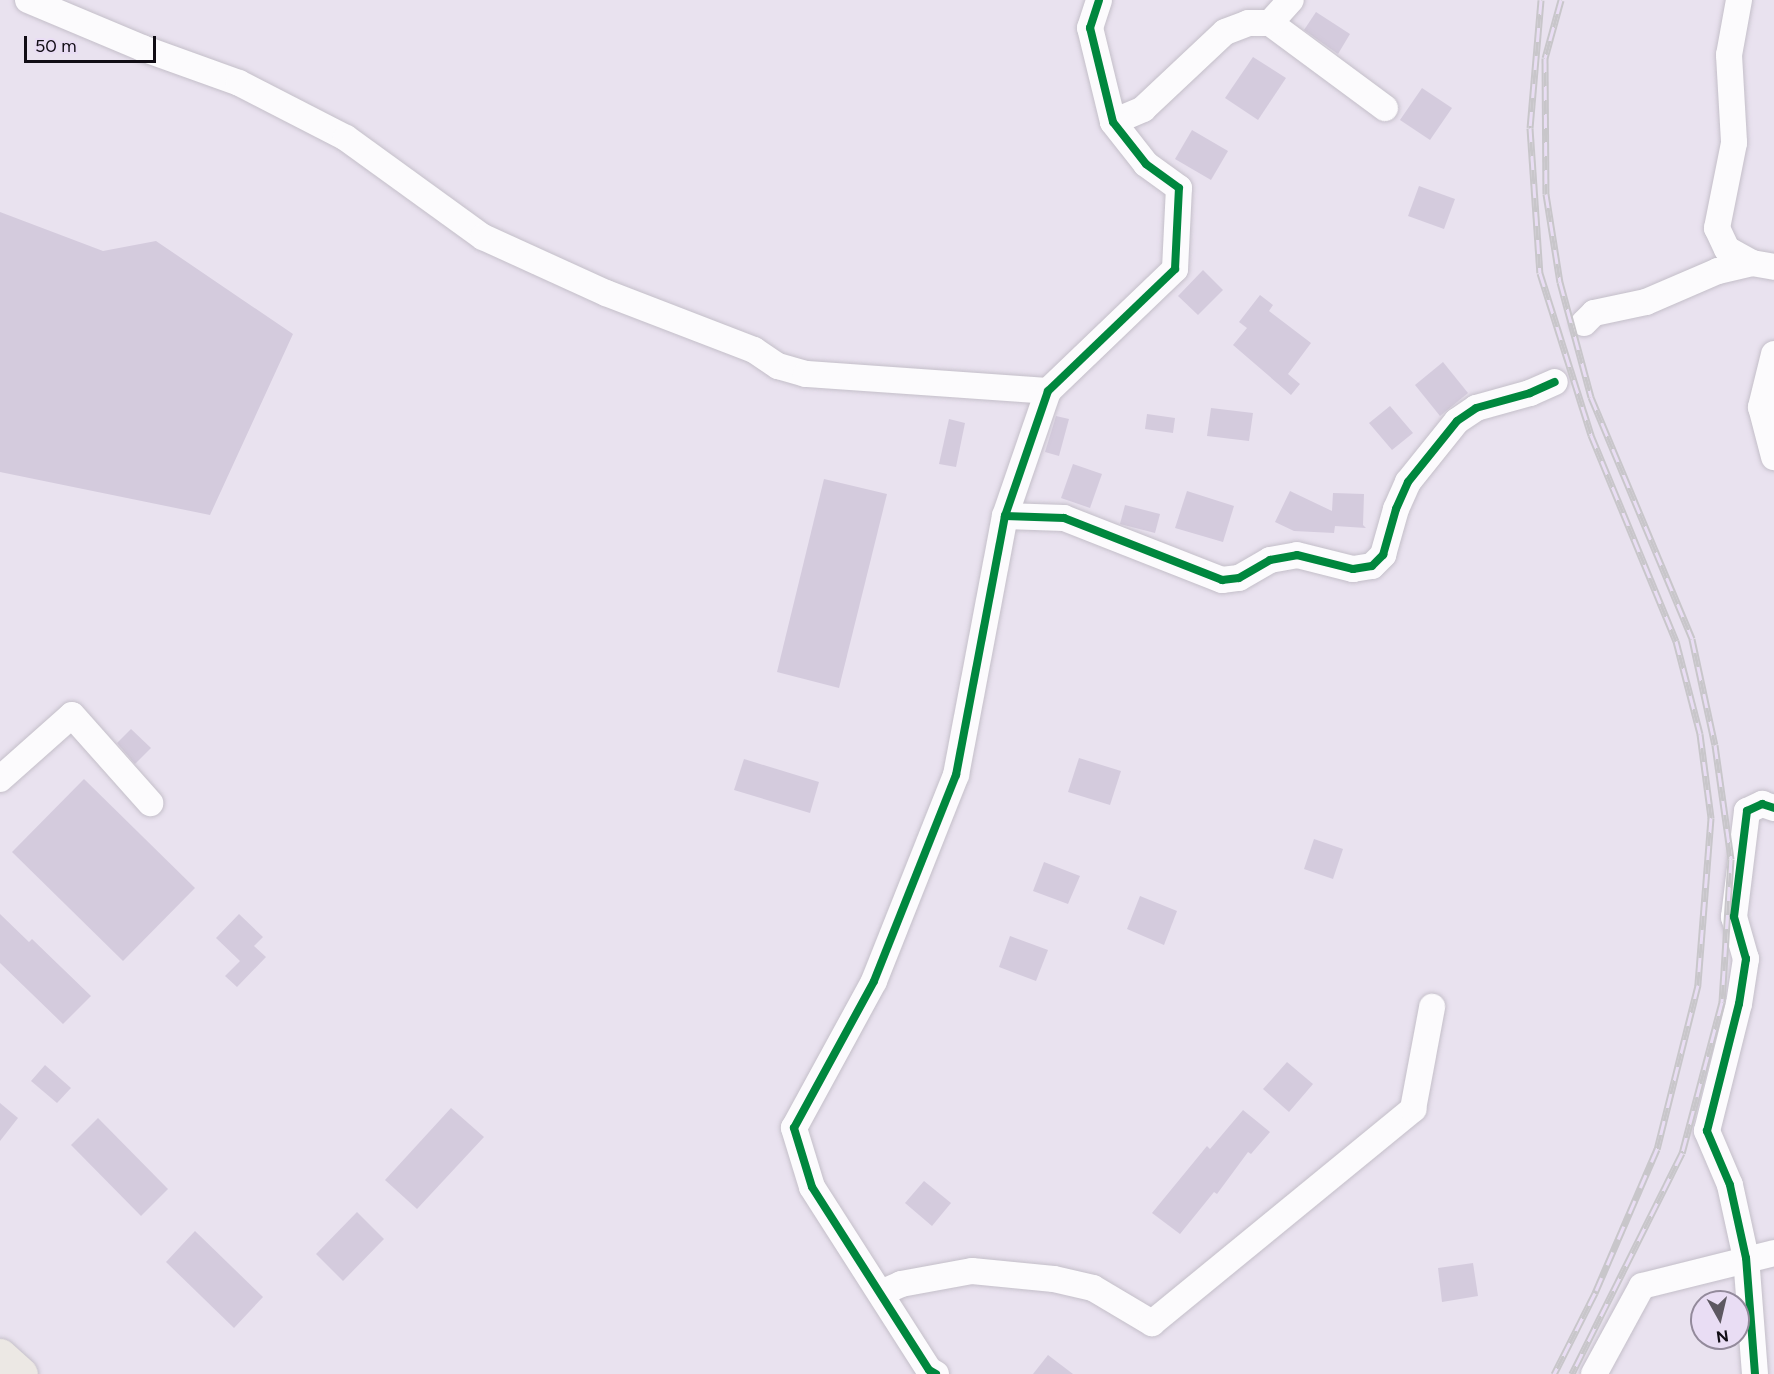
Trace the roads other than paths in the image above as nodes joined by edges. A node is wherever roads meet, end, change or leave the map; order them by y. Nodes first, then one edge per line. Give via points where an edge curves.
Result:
1 (28, 0) edge
2 (1099, 0) edge
3 (1291, 0) edge
4 (1739, 0) edge
5 (1270, 23) junction
6 (1385, 108) dead end
7 (1113, 122) junction
8 (1763, 265) edge
9 (1584, 323) dead end
10 (1774, 354) edge
11 (1555, 382) dead end
12 (1048, 391) junction
13 (1774, 457) edge
14 (1005, 516) junction
15 (0, 779) edge
16 (150, 803) dead end
17 (1774, 808) edge
18 (1432, 1007) dead end
19 (1774, 1253) edge
20 (1746, 1258) junction
21 (880, 1293) junction
22 (0, 1355) edge
23 (930, 1373) edge
24 (21, 1374) edge
25 (1594, 1374) edge
26 (1755, 1374) edge

1 - 12 street via 239,83 346,138 483,237 606,293 754,350 778,366 806,374
2 - 7 street via 1090,28
3 - 5 street
4 - 8 street via 1729,55 1734,143 1717,228 1727,249
5 - 6 street
5 - 7 street via 1248,22 1225,32 1143,109
7 - 12 street via 1146,164 1179,188 1175,269
8 - 9 street via 1718,270 1646,302 1594,313
10 - 13 street via 1761,406
11 - 14 street via 1476,408 1457,420 1408,482 1383,555 1372,566 1353,569 1297,555 1270,560 1239,578 1222,580 1064,518
12 - 14 street
14 - 21 street via 956,775 874,981 794,1128 812,1186
15 - 16 street via 72,715
17 - 20 street via 1762,804 1747,812 1734,917 1746,959 1707,1131 1730,1185
18 - 21 street via 1413,1109 1152,1323 1093,1288 1054,1279 972,1271 901,1284
19 - 20 street
20 - 25 street via 1642,1286
20 - 26 street
21 - 23 street
22 - 24 main road

